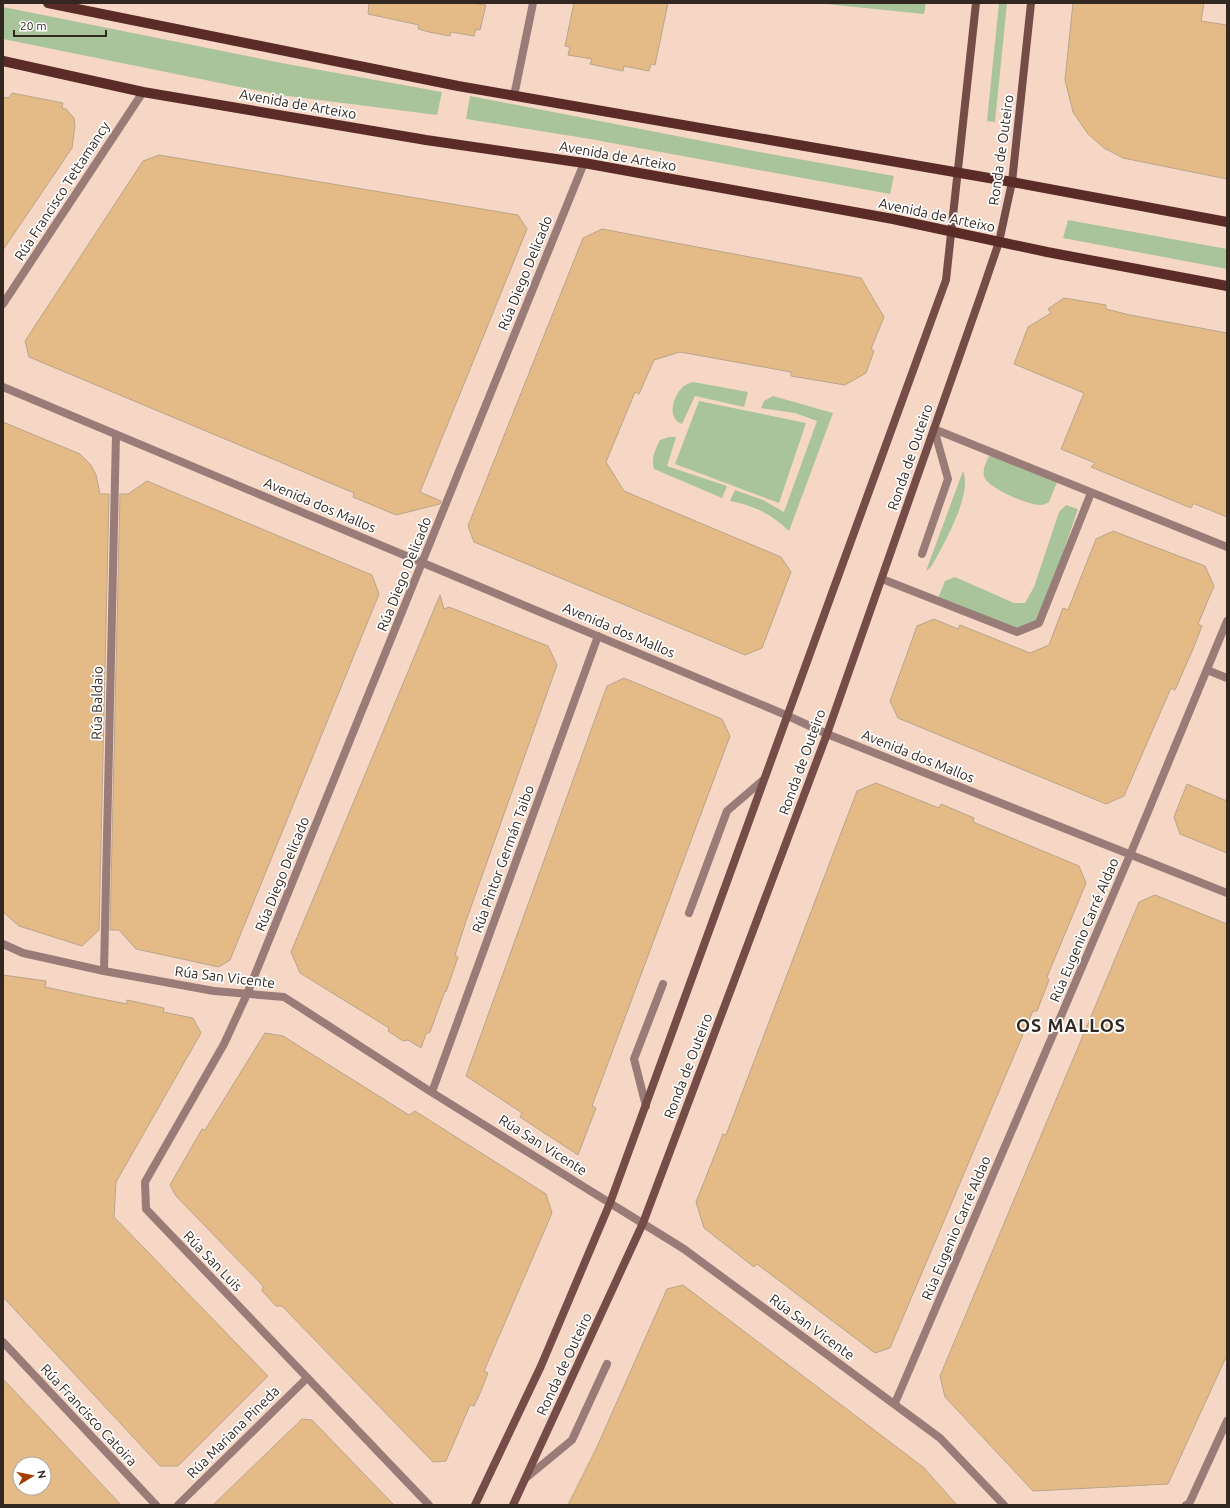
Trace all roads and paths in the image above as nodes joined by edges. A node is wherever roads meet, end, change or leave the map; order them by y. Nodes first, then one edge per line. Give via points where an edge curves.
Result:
1 (48, 3) edge
2 (533, 3) edge
3 (976, 3) edge
4 (1031, 3) edge
5 (3, 61) edge
6 (143, 92) junction
7 (514, 96) junction
8 (584, 163) junction
9 (956, 173) junction
10 (1012, 182) junction
11 (1227, 222) edge
12 (951, 231) junction
13 (999, 242) junction
14 (1227, 286) edge
15 (3, 304) edge
16 (3, 388) edge
17 (934, 429) junction
18 (116, 435) junction
19 (1091, 493) junction
20 (1227, 547) edge
21 (922, 554) dead end
22 (422, 562) junction
23 (882, 579) junction
24 (1227, 621) edge
25 (598, 636) junction
26 (1207, 670) junction
27 (1227, 678) edge
28 (786, 715) junction
29 (827, 734) junction
30 (762, 781) junction
31 (1130, 855) junction
32 (1227, 893) edge
33 (689, 913) dead end
34 (3, 944) edge
35 (104, 970) junction
36 (663, 984) dead end
37 (247, 994) junction
38 (432, 1092) junction
39 (646, 1106) junction
40 (610, 1203) junction
41 (643, 1223) junction
42 (3, 1342) edge
43 (607, 1364) dead end
44 (307, 1378) junction
45 (895, 1403) junction
46 (1227, 1421) edge
47 (526, 1478) junction
48 (156, 1505) edge
49 (178, 1505) edge
50 (429, 1505) edge
51 (475, 1505) edge
52 (513, 1505) edge
53 (1004, 1505) edge
54 (1186, 1505) edge

1 - 7 main road
2 - 7 street
3 - 9 main road, Ronda de Outeiro
4 - 10 main road, Ronda de Outeiro
5 - 6 main road, Avenida de Arteixo
6 - 8 main road, Avenida de Arteixo via 426,140
6 - 15 street, Rúa Francisco Tettamancy
7 - 9 main road
8 - 12 main road, Avenida de Arteixo
8 - 22 street, Rúa Diego Delicado
9 - 10 main road
9 - 12 main road, Ronda de Outeiro
10 - 11 main road
10 - 13 main road, Ronda de Outeiro
12 - 13 main road, Avenida de Arteixo
12 - 28 main road, Ronda de Outeiro via 946,280
13 - 14 main road, Avenida de Arteixo
13 - 17 main road, Ronda de Outeiro
16 - 18 street, Avenida dos Mallos
17 - 19 street
17 - 21 street via 948,479
17 - 23 main road, Ronda de Outeiro
18 - 22 street, Avenida dos Mallos
18 - 35 street, Rúa Baldaio
19 - 20 street
19 - 23 street via 1040,622 1025,629 1017,632
22 - 25 street, Avenida dos Mallos
22 - 37 street, Rúa Diego Delicado
23 - 29 main road, Ronda de Outeiro
24 - 26 street, Rúa Eugenio Carré Aldao
25 - 28 street, Avenida dos Mallos
25 - 38 street, Rúa Pintor Germán Taibo
26 - 27 street
26 - 31 street, Rúa Eugenio Carré Aldao
28 - 29 street, Avenida dos Mallos
28 - 30 main road, Ronda de Outeiro
29 - 31 street, Avenida dos Mallos
29 - 41 main road, Ronda de Outeiro
30 - 33 street via 727,811
30 - 39 main road, Ronda de Outeiro
31 - 32 street, Avenida dos Mallos
31 - 45 street, Rúa Eugenio Carré Aldao
34 - 35 street, Rúa San Vicente via 23,954
35 - 37 street, Rúa San Vicente via 214,991
36 - 39 street via 634,1059
37 - 38 street, Rúa San Vicente via 284,997
37 - 44 street, Rúa San Luis via 224,1044 145,1182 146,1209
38 - 40 street, Rúa San Vicente
39 - 40 main road, Ronda de Outeiro
40 - 41 street, Rúa San Vicente
40 - 51 main road, Ronda de Outeiro via 541,1366
41 - 45 street, Rúa San Vicente via 684,1249
41 - 47 main road, Ronda de Outeiro
42 - 48 street, Rúa Francisco Catoira
43 - 47 street via 572,1440
44 - 49 street, Rúa Mariana Pineda
44 - 50 street, Rúa San Luis
45 - 53 street, Rúa San Vicente via 940,1438
46 - 54 street via 1189,1504
47 - 52 main road, Ronda de Outeiro

